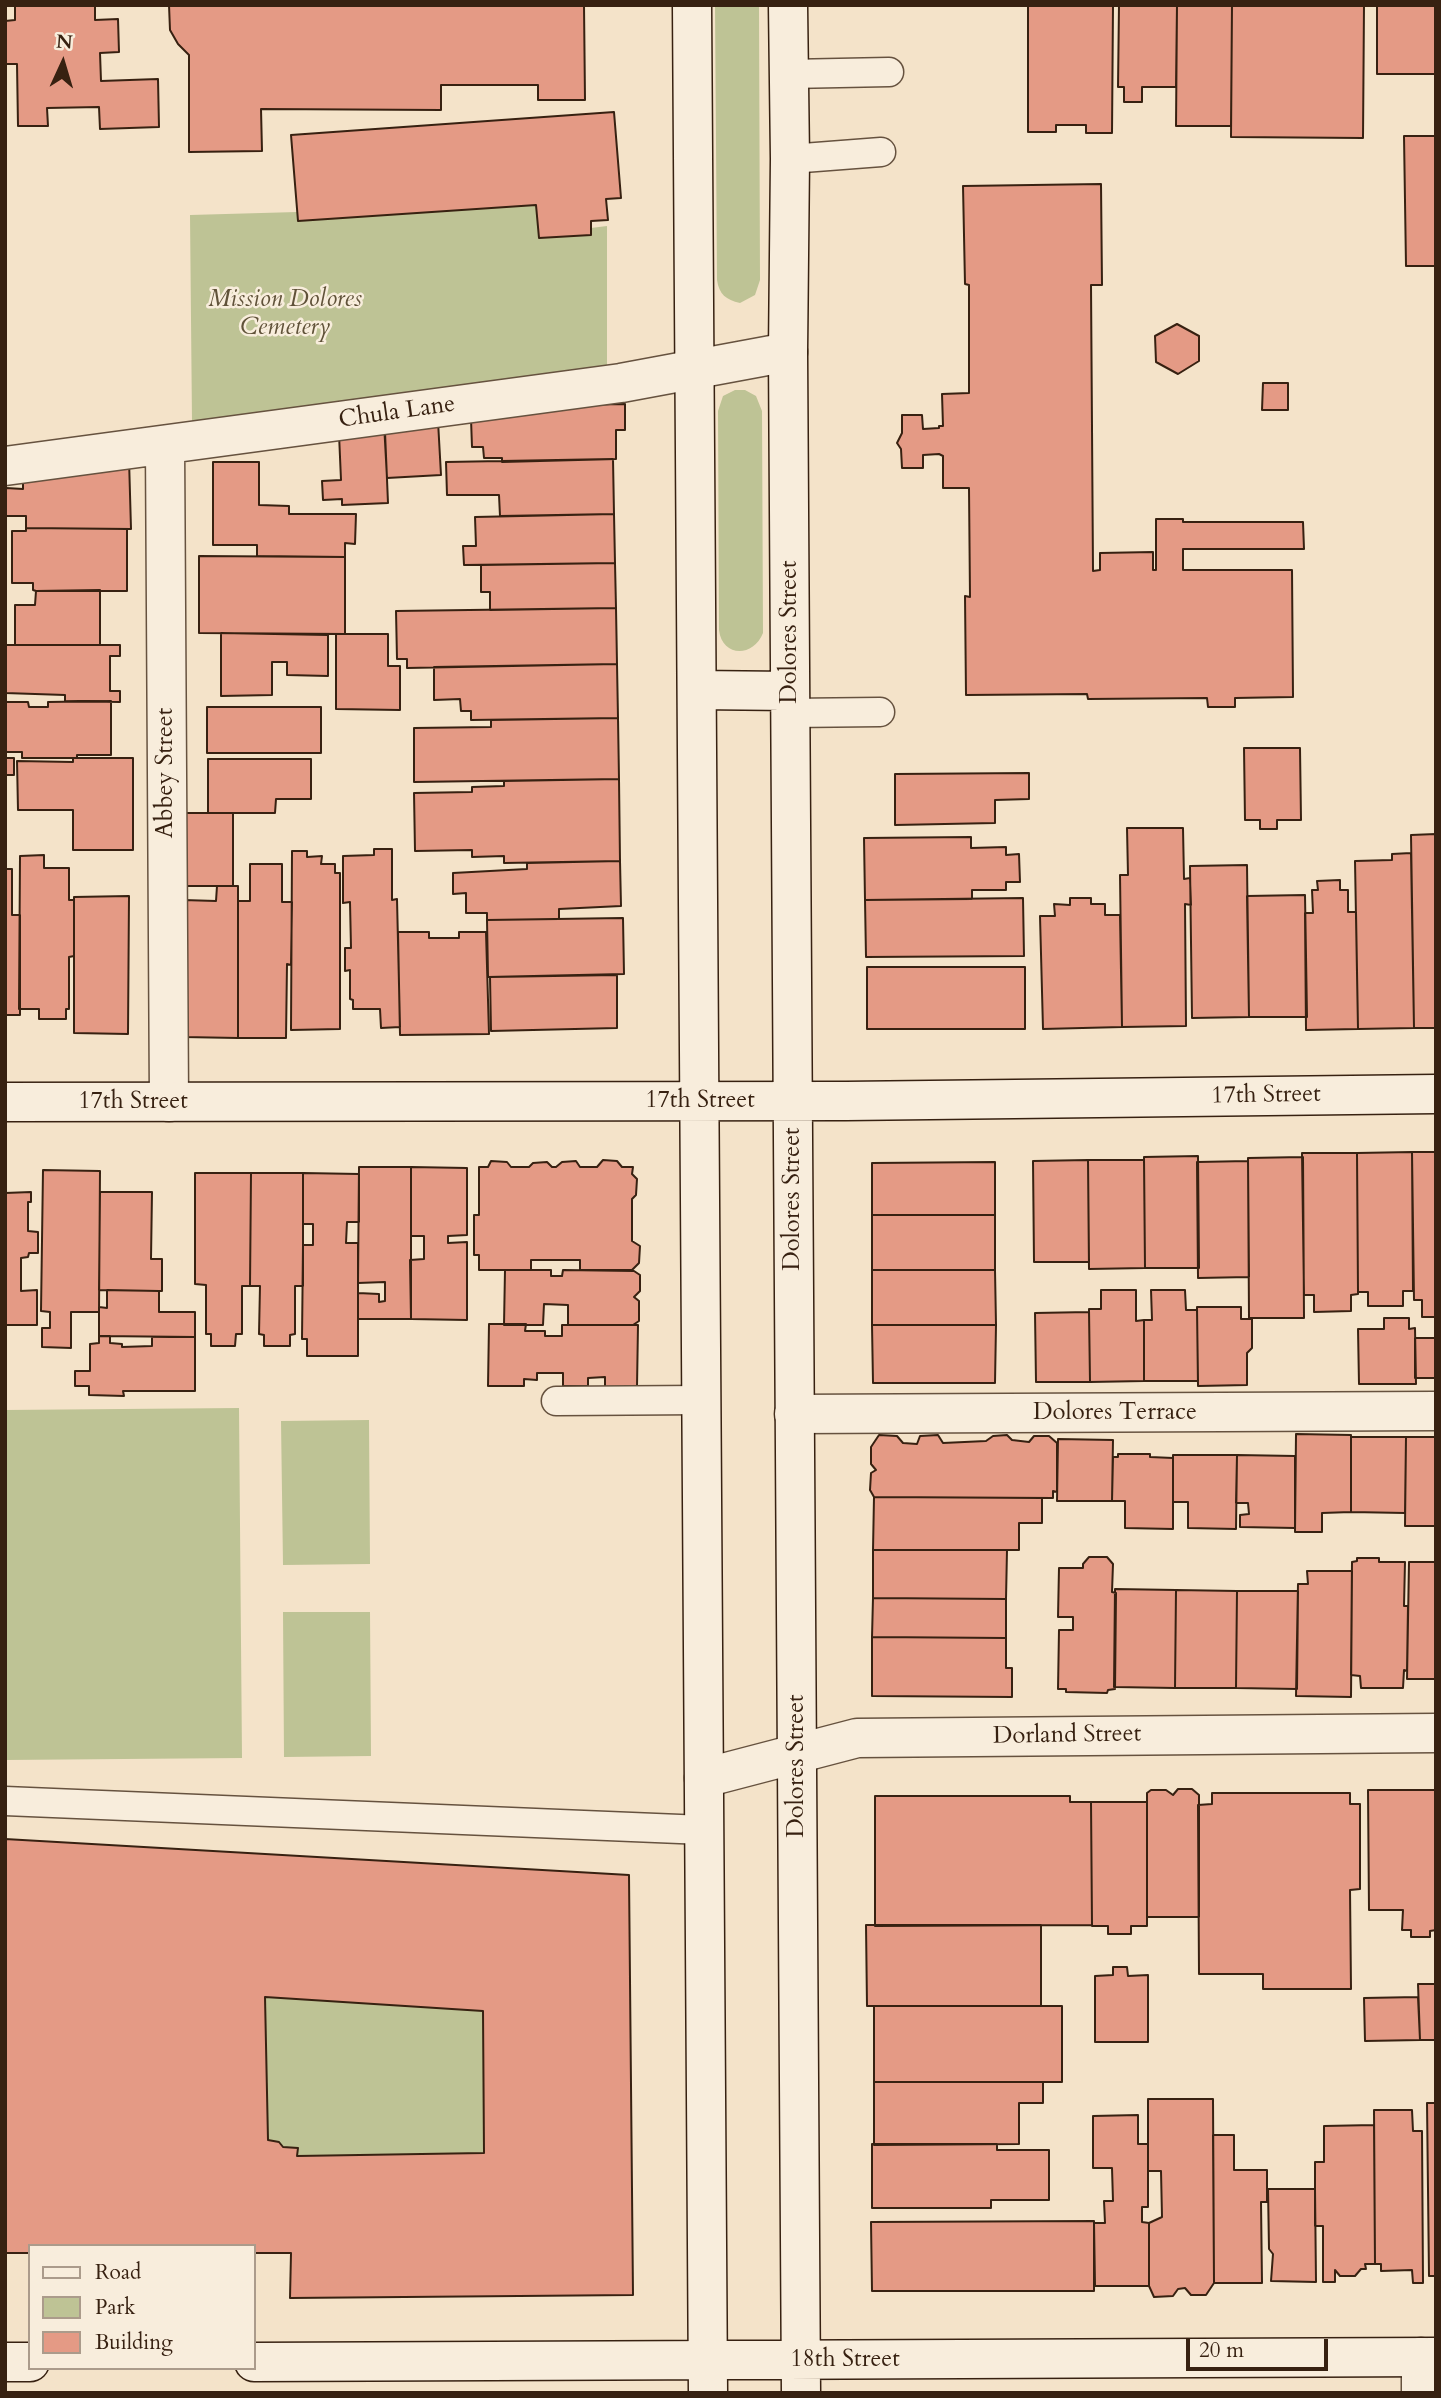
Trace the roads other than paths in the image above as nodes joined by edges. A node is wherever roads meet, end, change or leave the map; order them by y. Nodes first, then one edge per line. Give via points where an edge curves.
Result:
1 (692, 5) edge
2 (788, 5) edge
3 (889, 72) dead end
4 (789, 74) junction
5 (881, 152) dead end
6 (790, 159) junction
7 (788, 352) junction
8 (695, 369) junction
9 (164, 445) junction
10 (5, 466) edge
11 (697, 690) junction
12 (790, 702) junction
13 (880, 712) dead end
14 (1436, 1094) edge
15 (699, 1101) junction
16 (792, 1101) junction
17 (5, 1102) edge
18 (169, 1102) junction
19 (702, 1400) junction
20 (556, 1401) dead end
21 (1436, 1411) edge
22 (794, 1414) junction
23 (1436, 1733) edge
24 (797, 1754) junction
25 (704, 1778) junction
26 (5, 1801) edge
27 (704, 1830) junction
28 (5, 2362) edge
29 (28, 2362) edge
30 (256, 2362) edge
31 (1426, 2369) edge
32 (707, 2377) edge
33 (801, 2377) edge

1 - 8 street
2 - 4 street, Dolores Street
3 - 4 lane
4 - 6 street, Dolores Street
5 - 6 lane
6 - 7 street, Dolores Street
7 - 8 street, Chula Lane
7 - 12 street, Dolores Street
8 - 9 street, Chula Lane
8 - 11 street
9 - 10 street, Chula Lane
9 - 18 street, Abbey Street
11 - 12 street
11 - 15 street
12 - 13 lane
12 - 16 street, Dolores Street
14 - 16 street, 17th Street
15 - 16 street, 17th Street
15 - 18 street, 17th Street
15 - 19 street
16 - 22 street, Dolores Street
17 - 18 street, 17th Street
19 - 20 lane
19 - 25 street
21 - 22 street, Dolores Terrace
22 - 24 street, Dolores Street
23 - 24 street, Dorland Street via 857,1738
24 - 25 street, Dorland Street
24 - 33 street, Dolores Street
25 - 27 street
26 - 27 lane
27 - 32 street
28 - 29 street
30 - 32 street, 18th Street
31 - 33 street, 18th Street
32 - 33 street, 18th Street

